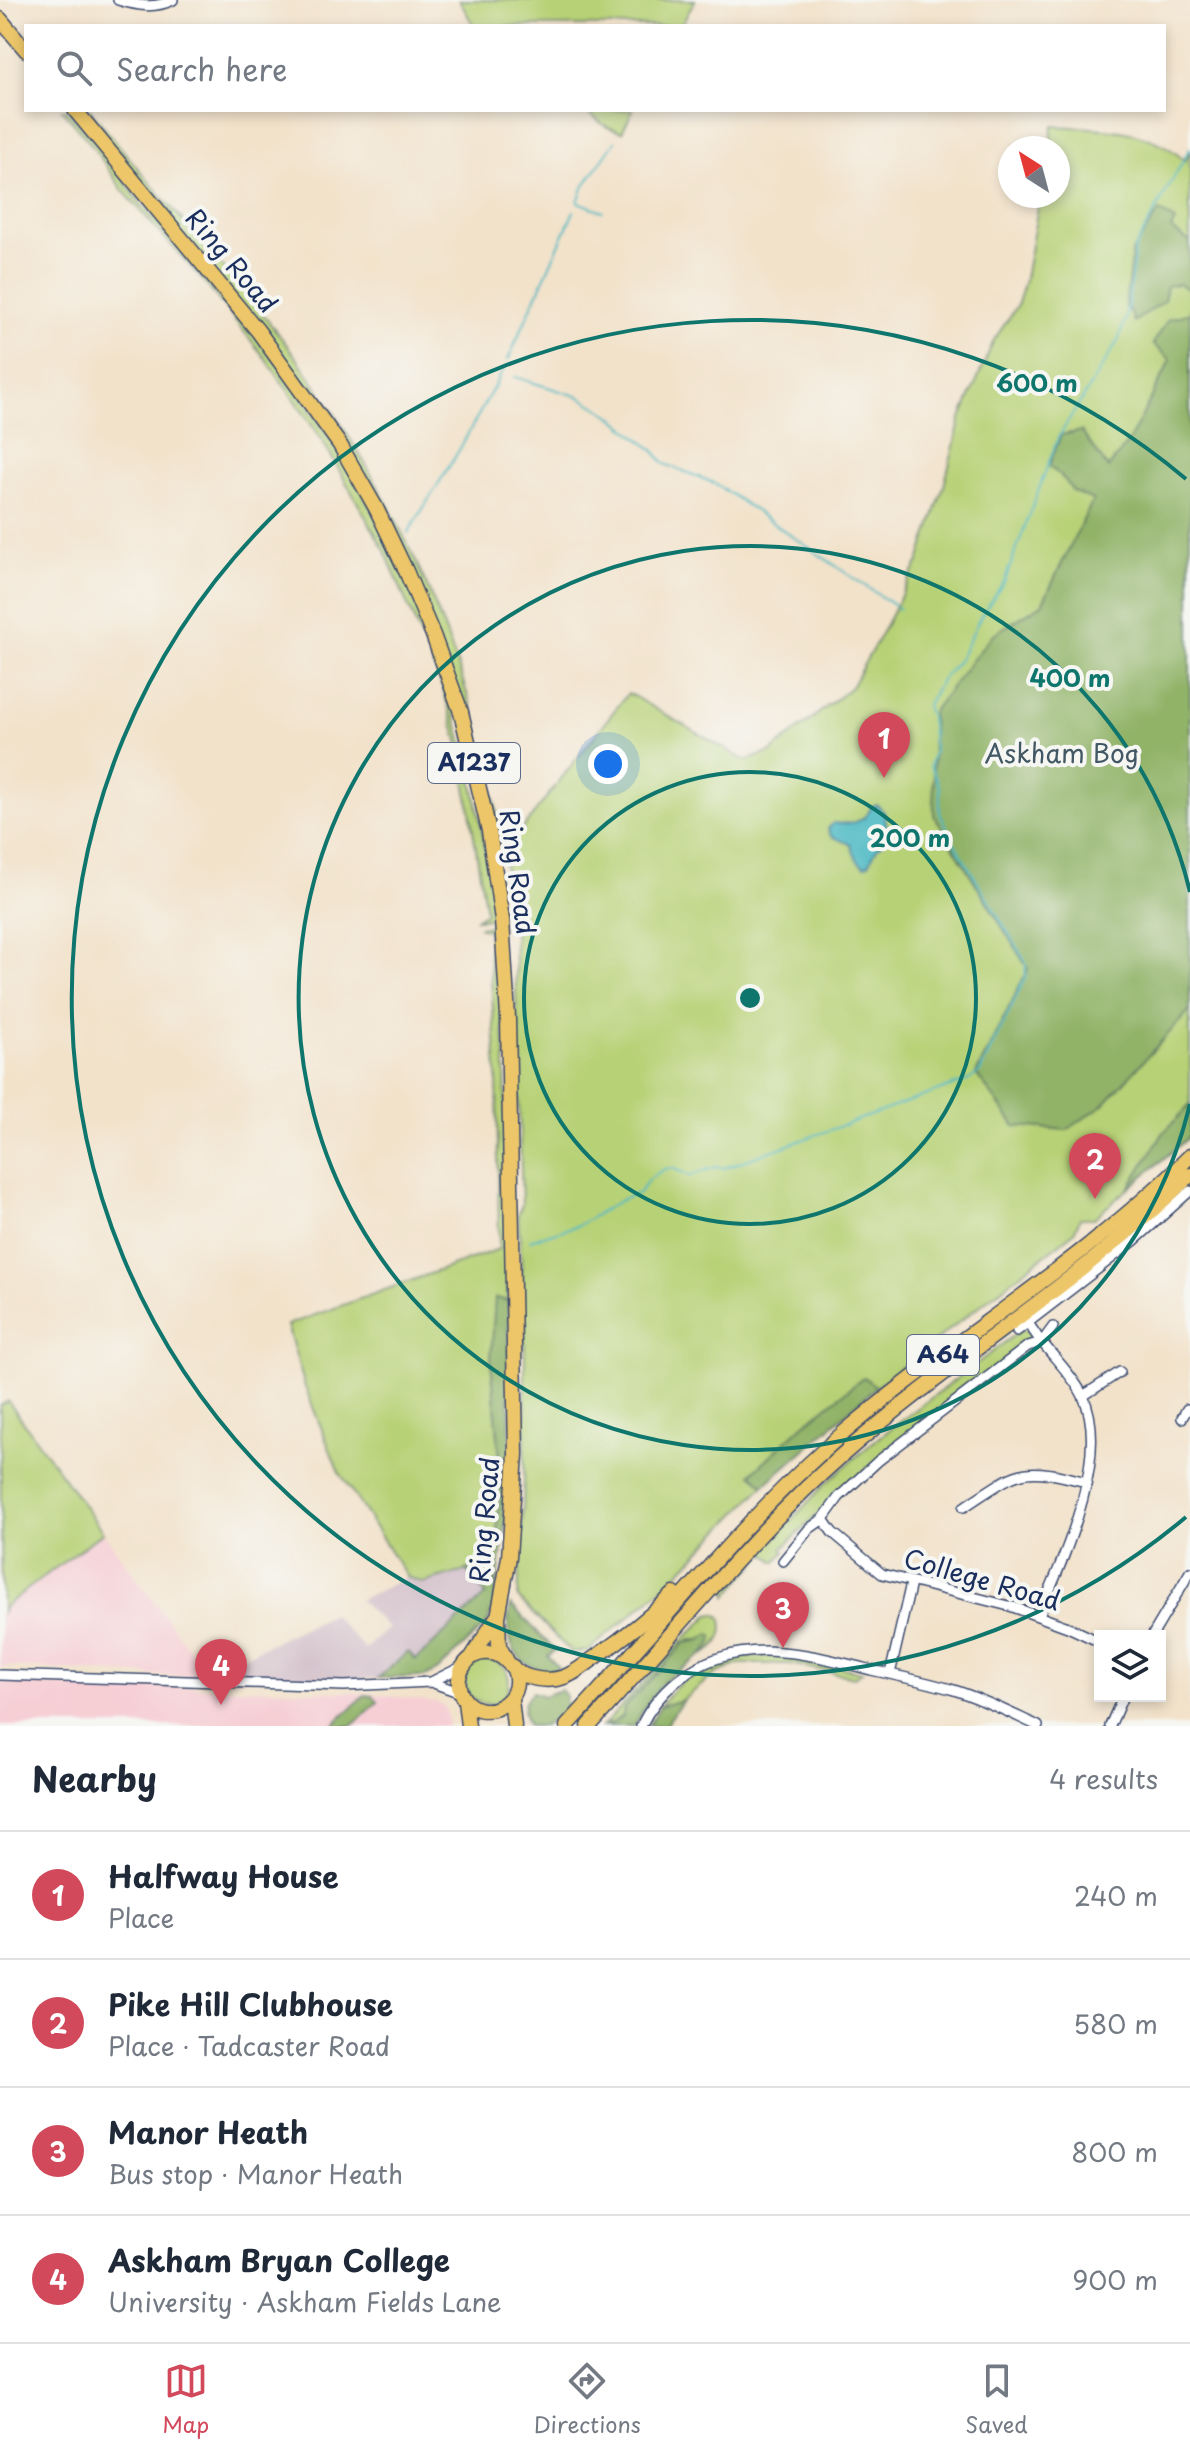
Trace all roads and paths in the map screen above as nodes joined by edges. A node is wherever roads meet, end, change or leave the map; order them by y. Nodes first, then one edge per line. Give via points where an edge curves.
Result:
1 (118, 0) edge
2 (173, 0) edge
3 (0, 19) edge
4 (24, 48) edge
5 (77, 112) edge
6 (1190, 1156) edge
7 (1190, 1175) edge
8 (1190, 1191) edge
9 (1028, 1323) junction
10 (1053, 1327) dead end
11 (1017, 1331) dead end
12 (1040, 1339) junction
13 (1120, 1372) dead end
14 (1083, 1396) junction
15 (1086, 1482) junction
16 (964, 1507) dead end
17 (823, 1519) junction
18 (783, 1561) dead end
19 (708, 1567) junction
20 (1190, 1572) edge
21 (911, 1583) junction
22 (1039, 1615) junction
23 (498, 1617) junction
24 (1156, 1630) edge
25 (1094, 1639) edge
26 (468, 1662) junction
27 (509, 1663) junction
28 (890, 1674) junction
29 (0, 1675) edge
30 (431, 1682) junction
31 (463, 1697) junction
32 (511, 1699) junction
33 (1120, 1702) edge
34 (490, 1711) junction
35 (468, 1726) edge
36 (512, 1726) edge
37 (567, 1726) edge
38 (589, 1726) edge
39 (641, 1726) edge
40 (1038, 1726) edge
41 (1110, 1726) edge

1 - 2 street via 146,6
3 - 4 highway
5 - 23 highway, Ring Road / A1237 via 258,331 340,445 406,571 461,712 489,831 508,1018 516,1454 509,1557
6 - 19 highway, A64 via 1097,1239 859,1420 782,1488
7 - 38 highway, A64 via 1098,1256 872,1430 796,1497
8 - 9 street
9 - 11 street
9 - 12 street
10 - 12 street
12 - 14 street
12 - 17 street via 878,1461
13 - 14 street
14 - 15 street via 1092,1433
15 - 16 street via 1023,1472
15 - 22 street
17 - 18 street
17 - 21 street, College Road via 875,1570
19 - 27 highway via 621,1640 566,1676 537,1678
19 - 37 highway, A64
20 - 24 street
21 - 22 street, College Road
21 - 28 street
22 - 25 street, College Road
23 - 26 highway, Ring Road / A1237
23 - 27 highway, Ring Road / A1237 via 499,1646
26 - 27 highway via 489,1653
26 - 30 street
26 - 31 highway via 459,1677
27 - 32 highway via 516,1687
28 - 39 street via 791,1652 729,1654 671,1686
28 - 40 street via 957,1691
29 - 30 street via 344,1686
30 - 31 street
31 - 34 highway via 477,1709
31 - 35 highway
32 - 34 highway
32 - 36 highway
33 - 41 street
34 - 36 highway

